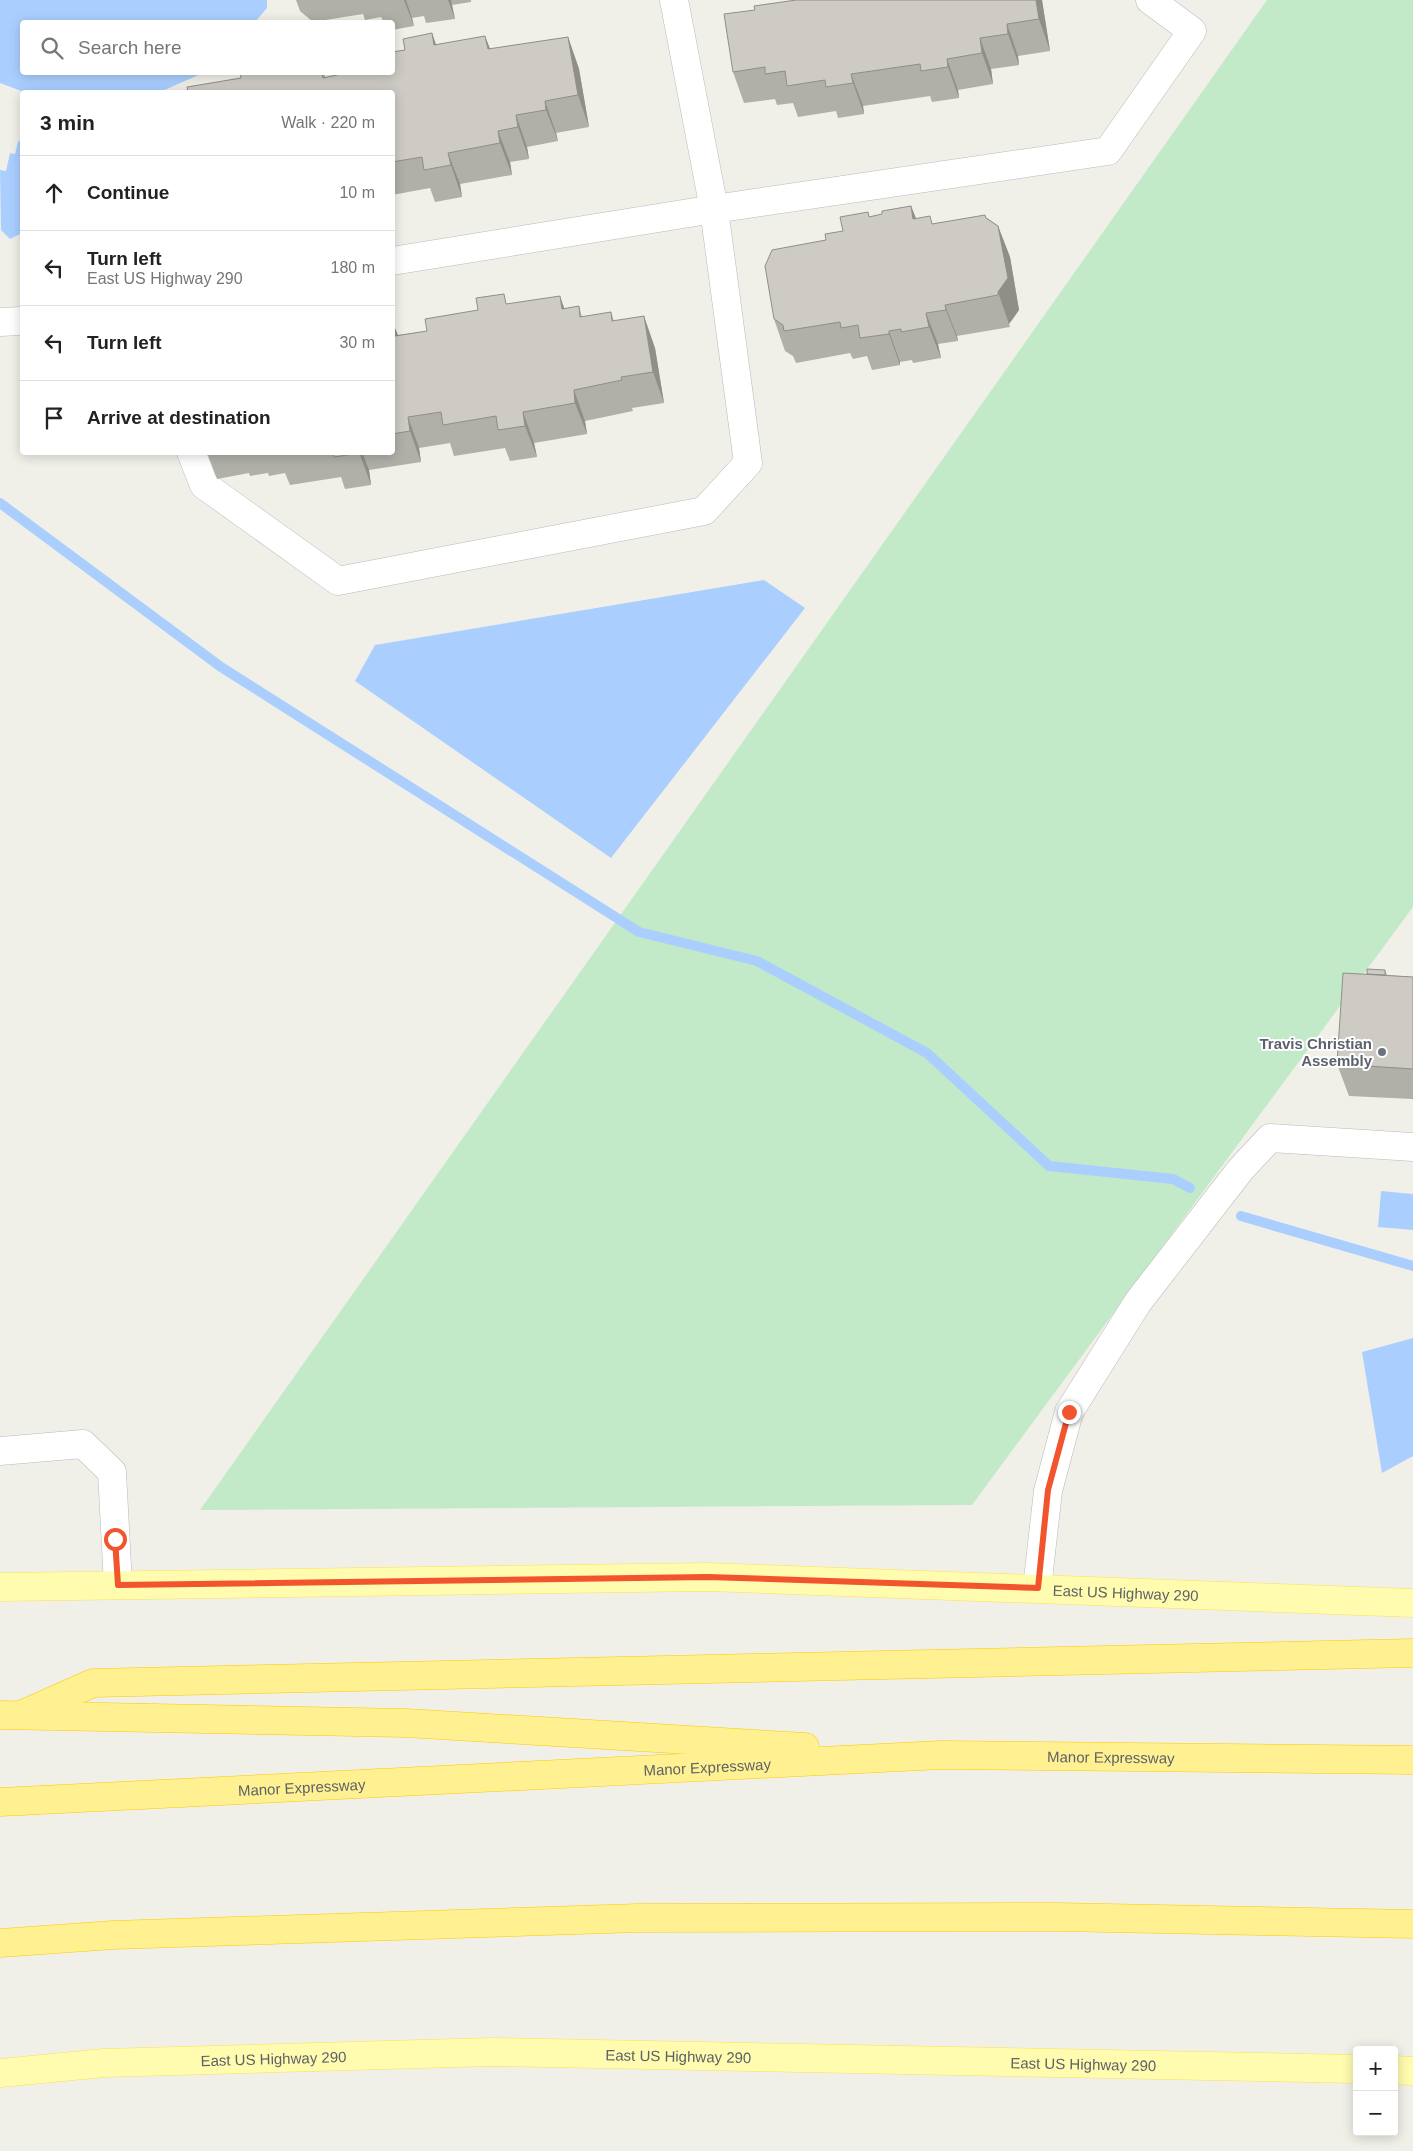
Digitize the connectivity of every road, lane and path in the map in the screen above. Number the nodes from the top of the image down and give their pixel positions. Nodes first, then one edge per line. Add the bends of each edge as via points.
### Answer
1 (674, 0) edge
2 (1150, 0) edge
3 (714, 209) junction
4 (395, 261) edge
5 (0, 322) edge
6 (20, 322) edge
7 (192, 455) edge
8 (1413, 1147) edge
9 (0, 1451) edge
10 (118, 1585) junction
11 (0, 1587) edge
12 (1038, 1588) junction
13 (1413, 1603) edge
14 (1413, 1654) edge
15 (11, 1714) edge
16 (941, 1755) junction
17 (1413, 1760) edge
18 (0, 1802) edge
19 (1413, 1924) edge
20 (114, 1936) junction
21 (0, 1943) edge
22 (0, 1952) edge
23 (1353, 2070) edge
24 (1398, 2070) edge
25 (1413, 2071) edge
26 (0, 2073) edge

1 - 3 street
2 - 3 street via 1192,31 1108,151
3 - 4 street
3 - 7 street via 748,463 704,511 338,581 204,485
5 - 6 street
8 - 12 street via 1270,1138 1241,1169 1138,1302 1069,1412 1048,1490
9 - 10 street via 83,1444 112,1472
10 - 11 main road, East US Highway 290
10 - 12 main road, East US Highway 290 via 708,1577
12 - 13 main road, East US Highway 290
14 - 15 highway via 93,1683
15 - 16 highway via 406,1723
16 - 17 highway, Manor Expressway
16 - 18 highway, Manor Expressway
19 - 20 highway via 1057,1917 648,1918
20 - 21 highway
20 - 22 highway
23 - 26 main road, East US Highway 290 via 492,2052 104,2063
24 - 25 main road

